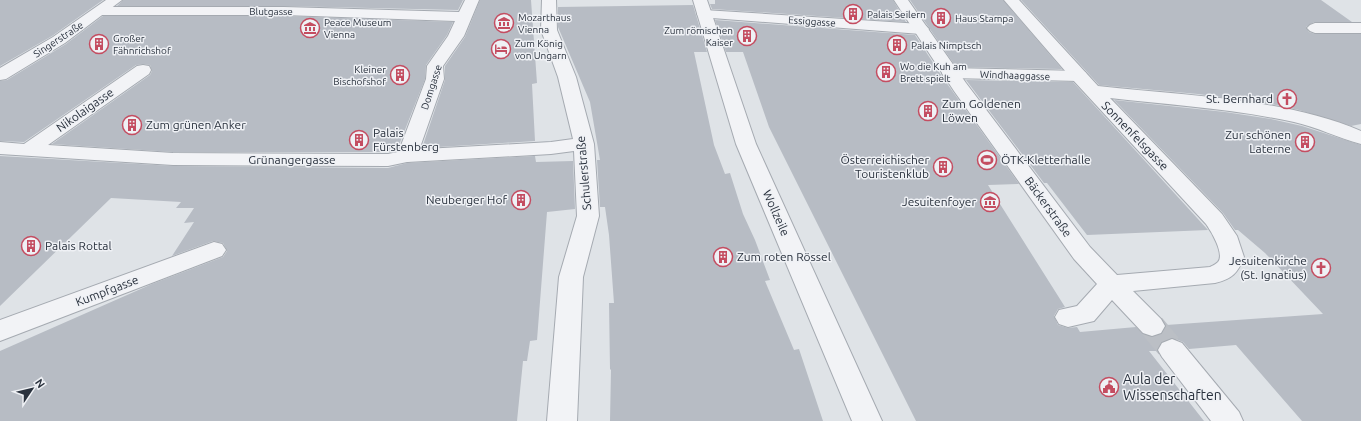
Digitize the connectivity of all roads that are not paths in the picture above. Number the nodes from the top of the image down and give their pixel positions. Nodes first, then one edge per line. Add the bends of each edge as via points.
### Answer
1 (115, 0) edge
2 (472, 0) edge
3 (549, 0) edge
4 (901, 0) edge
5 (1011, 0) edge
6 (702, 7) edge
7 (101, 11) junction
8 (464, 17) junction
9 (1315, 28) dead end
10 (1361, 28) edge
11 (921, 29) junction
12 (143, 70) dead end
13 (950, 73) junction
14 (0, 75) edge
15 (1079, 76) junction
16 (1093, 92) junction
17 (1361, 138) edge
18 (584, 144) junction
19 (0, 148) edge
20 (28, 150) junction
21 (407, 156) junction
22 (214, 250) dead end
23 (1110, 284) junction
24 (1068, 317) dead end
25 (1152, 326) tunnel mouth
26 (0, 331) edge
27 (1172, 350) tunnel mouth
28 (562, 421) edge
29 (867, 421) edge
30 (1228, 421) edge

1 - 7 street, Singerstraße
2 - 8 street, Domgasse
3 - 18 street, Schulerstraße via 549,30 567,77
4 - 11 street, Bäckerstraße
5 - 15 street, Sonnenfelsgasse
6 - 11 street, Essiggasse
6 - 29 street, Wollzeile via 746,144
7 - 8 street, Blutgasse via 284,11
7 - 14 street, Singerstraße via 59,40
8 - 21 street, Domgasse via 456,36 435,66 435,79
9 - 10 street
11 - 13 street, Bäckerstraße
12 - 20 street, Nikolaigasse
13 - 15 street, Windhaaggasse
13 - 23 street, Bäckerstraße via 1082,253
15 - 16 street, Sonnenfelsgasse
16 - 17 street via 1216,103 1292,115 1324,123
16 - 23 street, Sonnenfelsgasse via 1214,219 1226,236 1232,257 1228,267 1215,275
18 - 21 street, Grünangergasse
18 - 28 street, Schulerstraße via 588,216 571,277
19 - 20 street, Grünangergasse
20 - 21 street, Grünangergasse via 174,159 388,160
22 - 26 street, Kumpfgasse
23 - 24 street via 1085,314
23 - 25 street, Bäckerstraße
27 - 30 street

